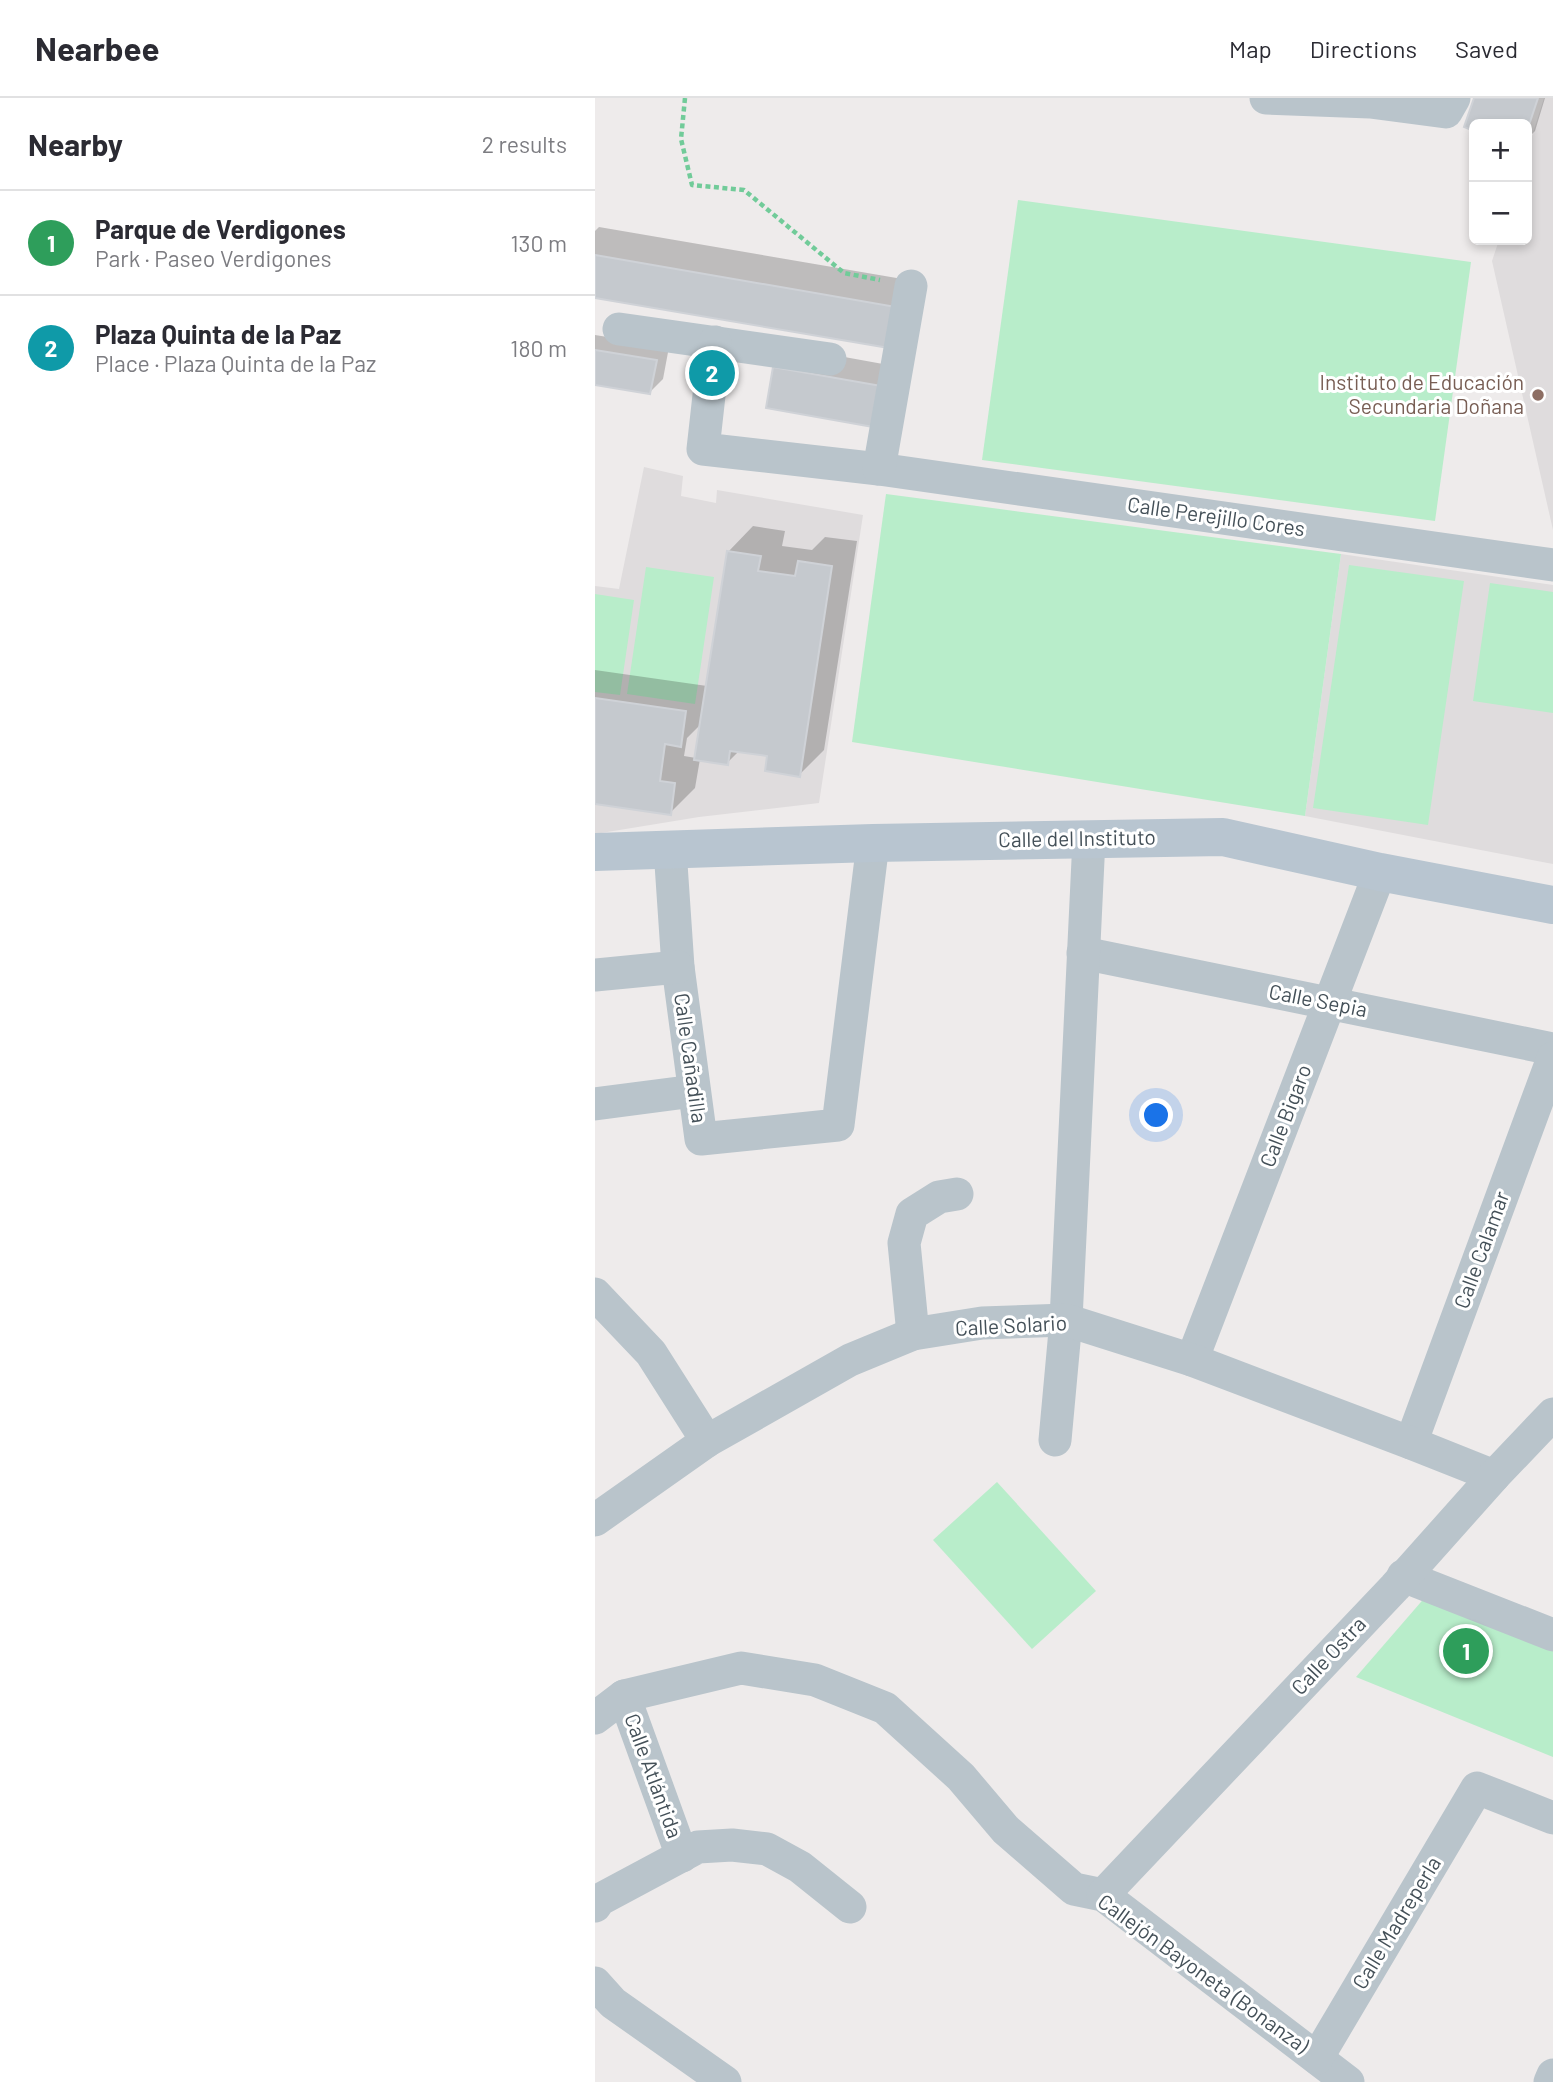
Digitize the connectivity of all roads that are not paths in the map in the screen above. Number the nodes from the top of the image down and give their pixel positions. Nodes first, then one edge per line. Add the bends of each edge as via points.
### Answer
1 (1266, 98) edge
2 (1454, 98) edge
3 (911, 286) road end
4 (619, 329) dead end
5 (715, 342) junction
6 (830, 359) dead end
7 (879, 469) junction
8 (1553, 565) edge
9 (1089, 839) junction
10 (873, 843) junction
11 (670, 849) junction
12 (595, 852) edge
13 (1380, 872) junction
14 (1553, 905) edge
15 (1083, 953) junction
16 (678, 967) junction
17 (595, 975) edge
18 (1330, 1003) junction
19 (1553, 1049) edge
20 (1553, 1058) edge
21 (694, 1091) junction
22 (595, 1104) edge
23 (957, 1194) dead end
24 (595, 1294) edge
25 (1066, 1320) junction
26 (913, 1334) junction
27 (1192, 1360) junction
28 (1553, 1414) edge
29 (1055, 1440) dead end
30 (707, 1441) junction
31 (1411, 1443) junction
32 (1494, 1476) junction
33 (595, 1520) edge
34 (1403, 1576) junction
35 (1553, 1634) edge
36 (624, 1696) junction
37 (595, 1717) edge
38 (1553, 1818) edge
39 (682, 1856) junction
40 (1103, 1895) junction
41 (595, 1906) edge
42 (850, 1907) dead end
43 (595, 1983) edge
44 (1317, 2057) junction
45 (1553, 2075) edge
46 (725, 2082) edge
47 (1347, 2082) edge
48 (1550, 2082) edge

1 - 2 street via 1370,102 1446,112
3 - 7 street
4 - 5 street
5 - 6 street
5 - 7 street, Calle Perejillo Cores via 703,449
7 - 8 street, Calle Perejillo Cores
9 - 10 street, Calle del Instituto
9 - 13 street, Calle del Instituto via 1223,837
9 - 15 street
10 - 11 street, Calle del Instituto
10 - 21 street, Calle Cañadilla via 838,1125 701,1139
11 - 12 street, Calle del Instituto
11 - 16 street, Calle Cañadilla
13 - 14 street, Calle del Instituto
13 - 18 street, Calle Bigaro
15 - 18 street, Calle Sepia
15 - 25 street
16 - 17 street
16 - 21 street, Calle Cañadilla
18 - 19 street, Calle Sepia
18 - 27 street, Calle Bigaro
20 - 31 street, Calle Calamar
21 - 22 street
23 - 26 street via 939,1197 912,1213 904,1243
24 - 30 street via 651,1353
25 - 26 street, Calle Solario via 982,1323
25 - 27 street, Calle Solario
25 - 29 street
26 - 30 street, Calle Solario via 850,1360
27 - 31 street, Calle Solario
28 - 32 street, Calle Ostra
30 - 33 street, Calle Solario
31 - 32 street, Calle Solario
32 - 34 street, Calle Ostra
34 - 35 street
34 - 40 street, Calle Ostra
36 - 37 street, Callejón Bayoneta (Bonanza)
36 - 39 street, Calle Atlántida
36 - 40 street, Callejón Bayoneta (Bonanza) via 741,1668 815,1680 885,1707 961,1777 1006,1830 1074,1889
38 - 44 street, Calle Madreperla via 1477,1788
39 - 41 street, Calle Atlántida
39 - 42 street, Calle Atlántida via 698,1847 767,1849 800,1867
40 - 44 street, Callejón Bayoneta (Bonanza)
43 - 46 street via 613,2003
44 - 47 street, Callejón Bayoneta (Bonanza)
45 - 48 street

